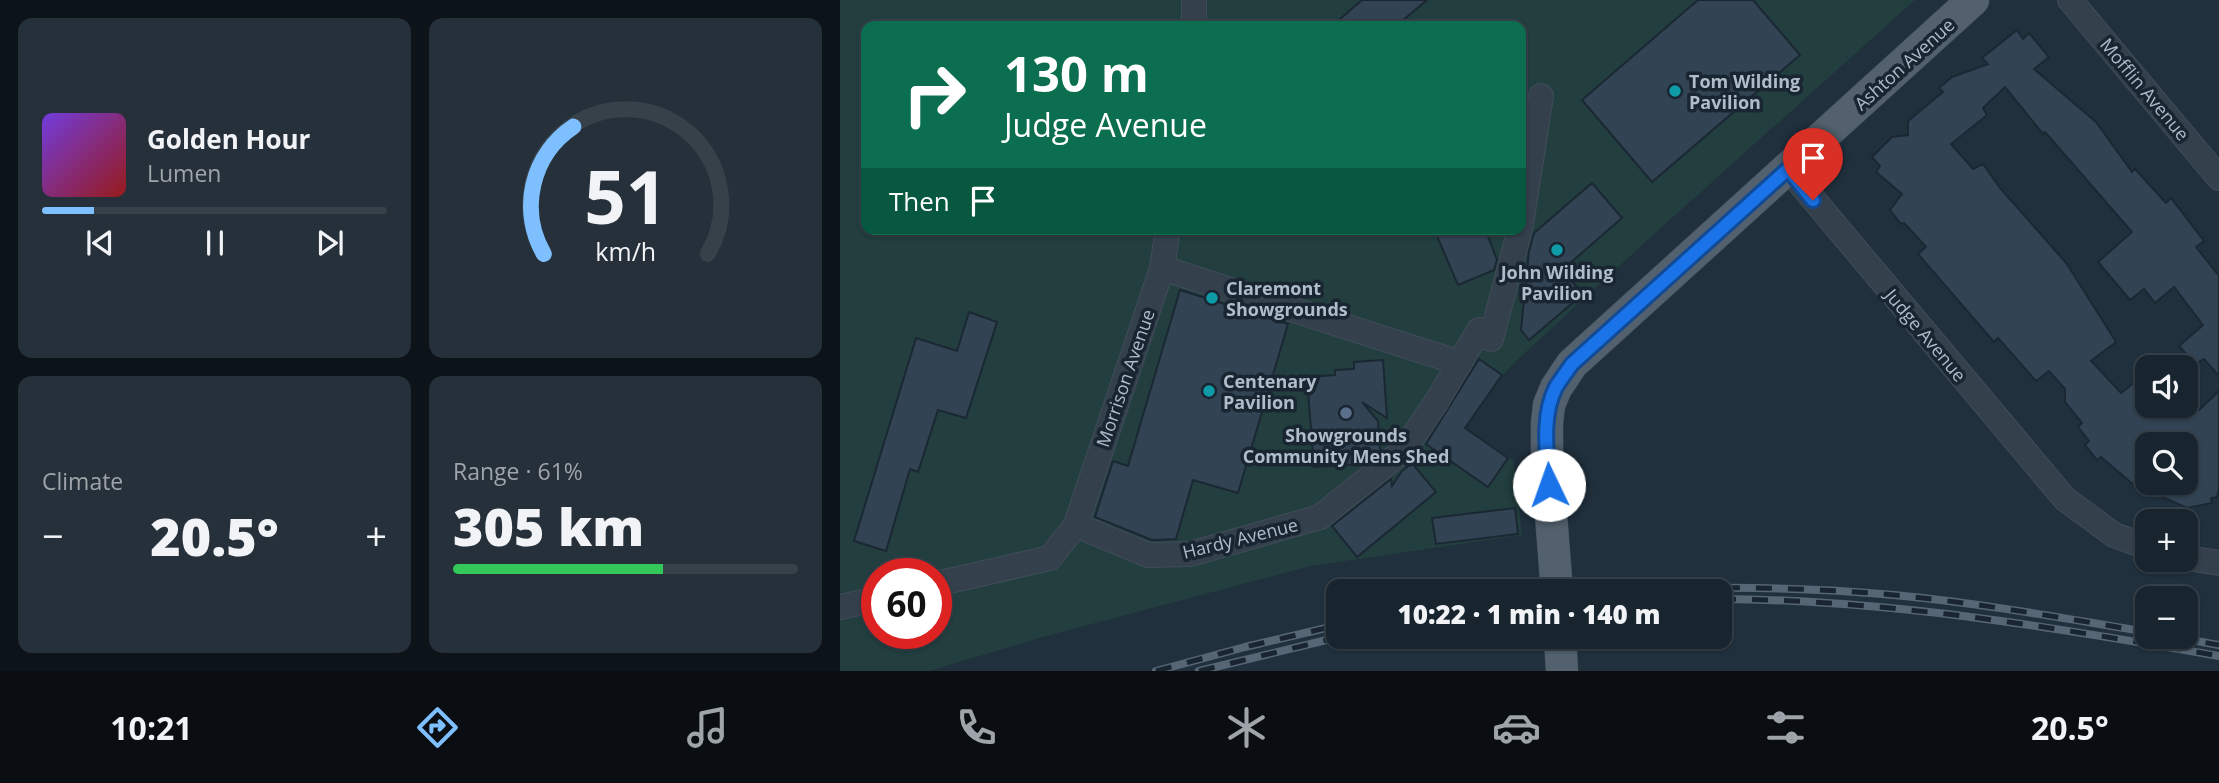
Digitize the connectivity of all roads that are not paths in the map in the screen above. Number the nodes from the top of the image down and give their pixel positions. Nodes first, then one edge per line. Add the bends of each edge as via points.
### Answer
1 (1194, 0) edge
2 (1973, 0) edge
3 (2070, 0) edge
4 (1194, 21) edge
5 (1541, 96) dead end
6 (1788, 169) junction
7 (2219, 178) edge
8 (1526, 192) edge
9 (1167, 235) edge
10 (1518, 235) edge
11 (1162, 268) junction
12 (1460, 363) junction
13 (1076, 525) junction
14 (2135, 543) edge
15 (2198, 560) edge
16 (2219, 564) edge
17 (1556, 579) edge
18 (952, 580) edge
19 (861, 602) edge
20 (840, 607) edge

1 - 4 street
2 - 6 main road, Ashton Avenue
3 - 7 street, Mofflin Avenue
5 - 8 street
6 - 14 street, Judge Avenue via 2065,499 2114,535
6 - 17 main road, Ashton Avenue via 1572,364 1556,388 1547,423
9 - 11 street, Morrison Avenue
10 - 12 street, Hardy Avenue via 1485,335
11 - 12 street
11 - 13 street, Morrison Avenue
12 - 13 street, Hardy Avenue via 1404,450 1320,517 1189,554 1148,555
13 - 18 street via 1050,558
15 - 16 street
19 - 20 street

